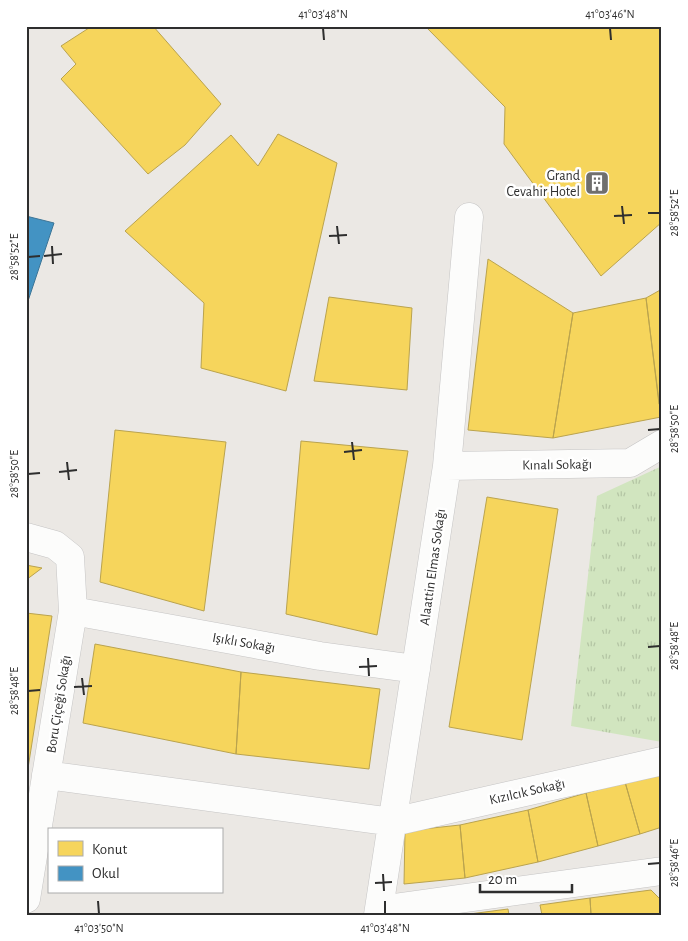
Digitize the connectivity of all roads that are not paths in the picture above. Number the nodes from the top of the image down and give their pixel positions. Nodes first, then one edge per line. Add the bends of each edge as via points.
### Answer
1 (469, 217) dead end
2 (662, 444) edge
3 (447, 466) junction
4 (26, 537) edge
5 (73, 611) junction
6 (416, 669) junction
7 (662, 761) edge
8 (46, 775) junction
9 (392, 822) junction
10 (662, 871) edge
11 (26, 899) edge
12 (379, 913) edge

1 - 3 street, Alaattin Elmas Sokağı
2 - 3 street, Kınalı Sokağı via 630,463
3 - 6 street, Alaattin Elmas Sokağı
4 - 5 street, Boru Çiçeği Sokağı via 55,545 70,557
5 - 6 street, Işıklı Sokağı via 320,656
5 - 8 street, Boru Çiçeği Sokağı
6 - 9 street, Alaattin Elmas Sokağı
7 - 9 street, Kızılcık Sokağı
8 - 9 street
8 - 11 street, Boru Çiçeği Sokağı
9 - 12 street, Alaattin Elmas Sokağı
10 - 12 street

